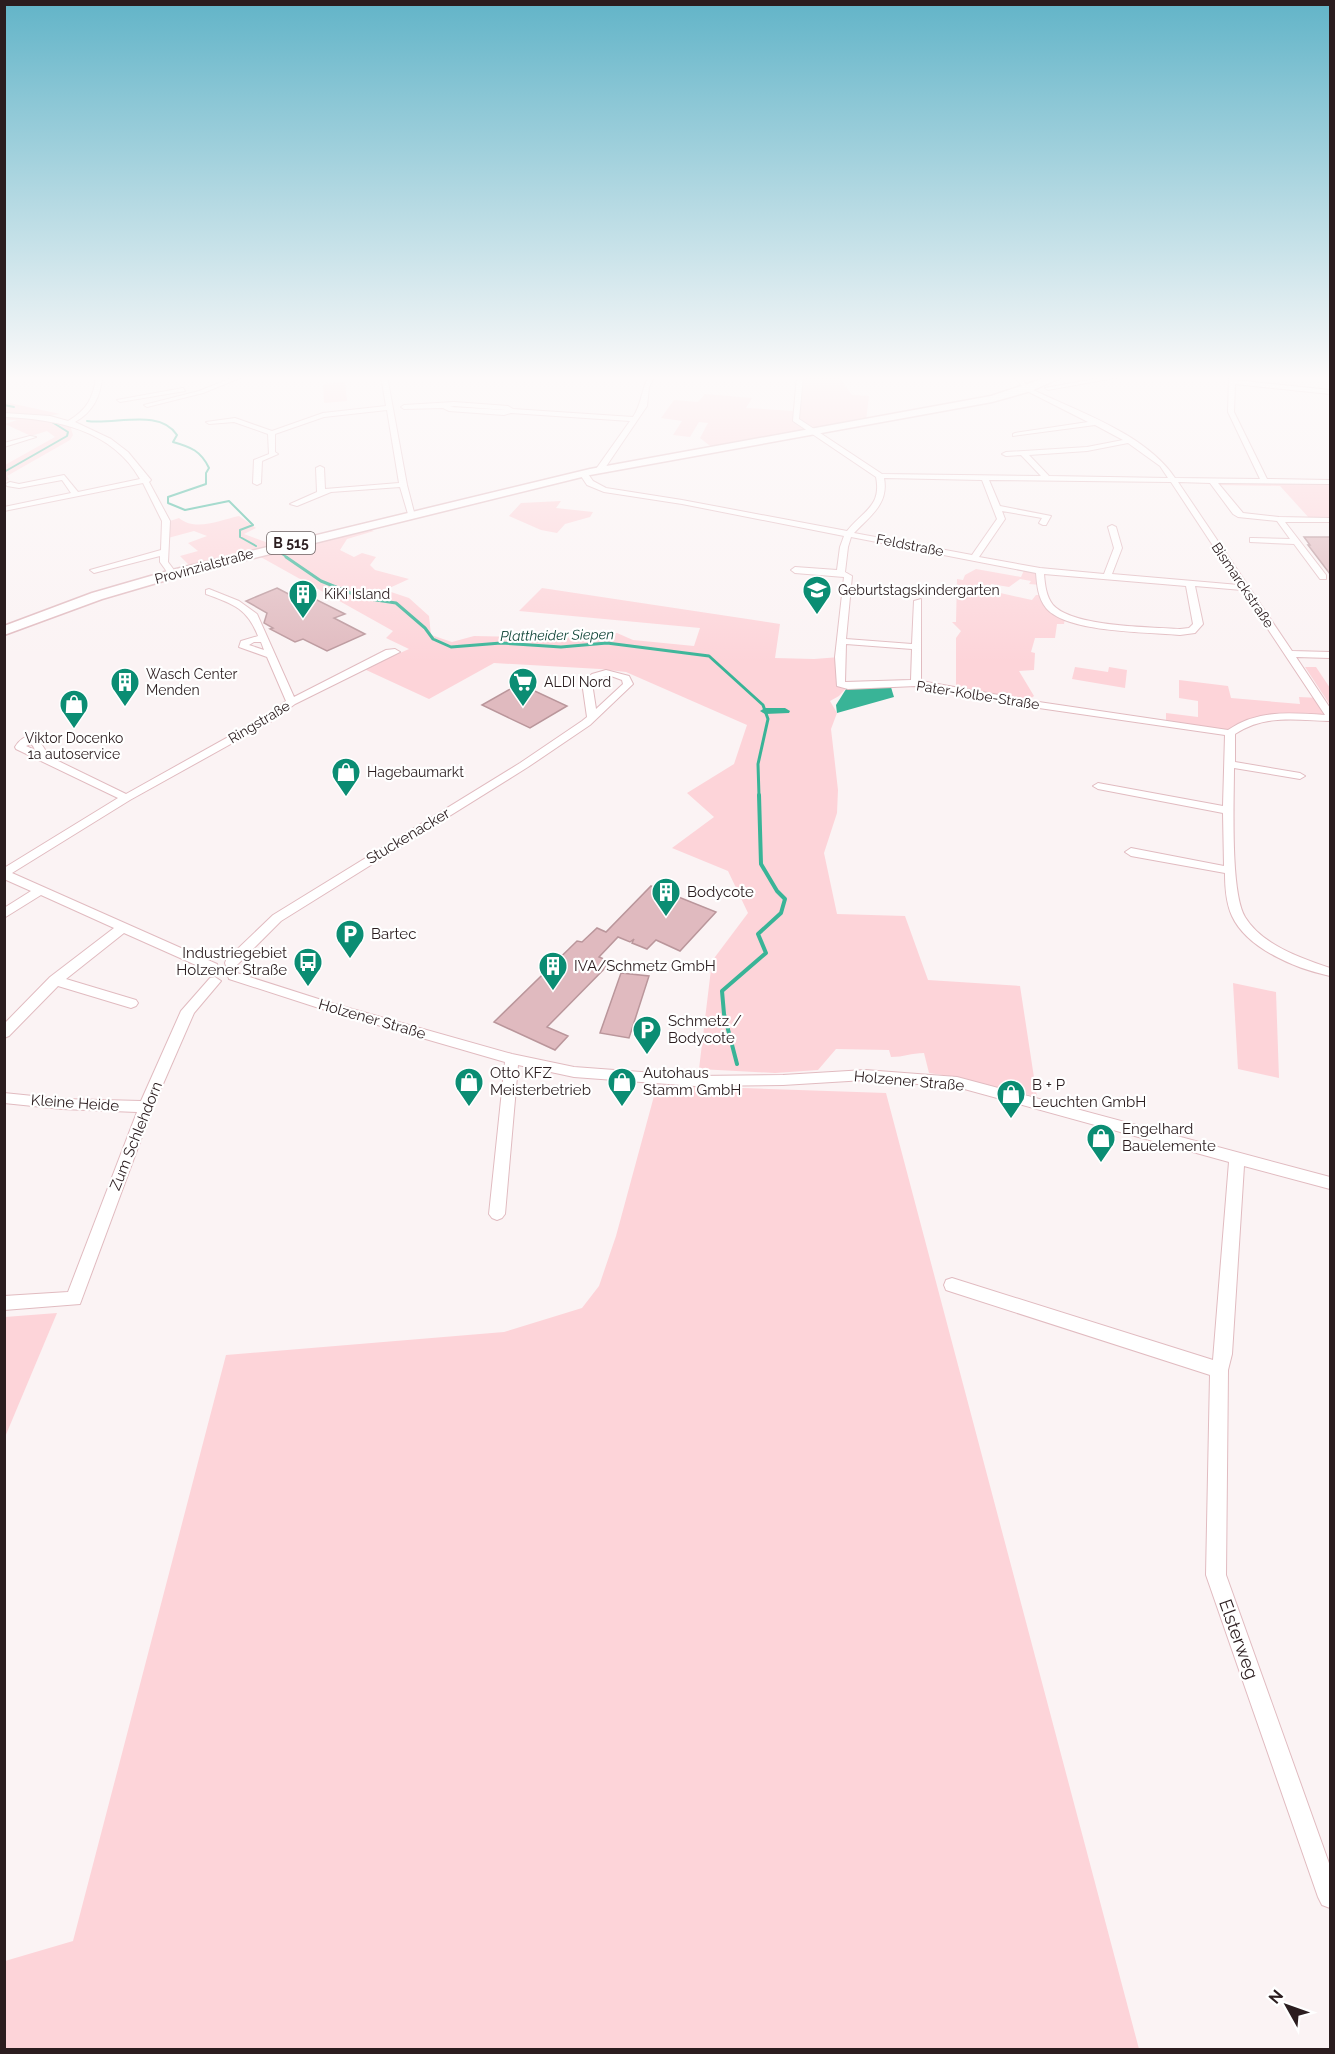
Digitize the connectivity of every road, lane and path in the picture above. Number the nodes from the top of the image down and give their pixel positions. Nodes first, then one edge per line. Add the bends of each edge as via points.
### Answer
1 (141, 472) edge
2 (257, 472) edge
3 (320, 472) edge
4 (401, 472) edge
5 (588, 472) edge
6 (874, 472) edge
7 (1042, 472) edge
8 (1166, 472) edge
9 (1260, 472) edge
10 (583, 473) junction
11 (880, 476) junction
12 (985, 478) junction
13 (1048, 478) junction
14 (147, 480) junction
15 (1173, 480) junction
16 (1213, 481) junction
17 (1265, 482) junction
18 (1330, 482) edge
19 (257, 483) dead end
20 (10, 484) dead end
21 (403, 484) junction
22 (321, 493) junction
23 (76, 495) junction
24 (294, 504) dead end
25 (996, 508) junction
26 (8, 509) edge
27 (412, 514) junction
28 (16, 516) dead end
29 (1047, 517) dead end
30 (1279, 519) junction
31 (1330, 520) edge
32 (1112, 526) dead end
33 (850, 534) junction
34 (1253, 540) dead end
35 (1296, 542) junction
36 (165, 552) junction
37 (974, 558) junction
38 (94, 570) dead end
39 (795, 570) dead end
40 (1040, 571) junction
41 (841, 573) junction
42 (173, 574) junction
43 (1108, 576) junction
44 (1323, 577) dead end
45 (1190, 584) junction
46 (1246, 588) junction
47 (209, 592) dead end
48 (918, 601) dead end
49 (4, 632) edge
50 (264, 639) junction
51 (842, 640) junction
52 (917, 647) junction
53 (395, 652) dead end
54 (1289, 654) junction
55 (271, 655) junction
56 (1330, 655) edge
57 (916, 683) junction
58 (291, 702) junction
59 (592, 716) dead end
60 (1330, 717) edge
61 (1230, 733) junction
62 (43, 758) dead end
63 (1229, 764) junction
64 (1300, 776) dead end
65 (1098, 786) dead end
66 (126, 798) junction
67 (1230, 811) junction
68 (1131, 852) dead end
69 (1231, 871) junction
70 (4, 873) edge
71 (39, 891) junction
72 (4, 914) edge
73 (122, 928) junction
74 (232, 970) junction
75 (1330, 972) edge
76 (213, 974) junction
77 (55, 980) junction
78 (130, 1003) dead end
79 (4, 1033) edge
80 (512, 1059) junction
81 (4, 1098) edge
82 (146, 1107) junction
83 (1237, 1159) junction
84 (1330, 1183) edge
85 (497, 1214) dead end
86 (952, 1285) dead end
87 (4, 1303) edge
88 (1219, 1370) junction
89 (1330, 1897) edge

1 - 14 street
2 - 19 street
3 - 22 street
4 - 21 street
5 - 10 main road, B 515
6 - 11 street
7 - 13 street
8 - 15 street, Bismarckstraße
9 - 17 street
10 - 27 main road, Provinzialstraße / B 515
10 - 33 street, Feldstraße via 594,486 604,490
11 - 12 street
11 - 33 street, Pater-Kolbe-Straße via 882,499
12 - 13 street
12 - 25 street
13 - 15 street
14 - 23 street
14 - 36 street via 167,522
15 - 16 street
15 - 46 street, Bismarckstraße
16 - 17 street
16 - 30 street via 1236,512
17 - 18 street
20 - 23 street via 20,488 64,477
21 - 22 street
21 - 27 street
22 - 24 street
23 - 26 street
25 - 29 street
25 - 37 street via 1001,519
26 - 28 street
27 - 42 main road, Provinzialstraße / B 515
30 - 31 street
30 - 35 street
32 - 43 street via 1118,548
33 - 37 street, Feldstraße
33 - 41 street, Pater-Kolbe-Straße
34 - 35 street
35 - 44 street
36 - 38 street
36 - 42 street via 164,562
37 - 40 street, Feldstraße
39 - 41 street
40 - 43 street, Feldstraße
40 - 45 street via 1045,601 1065,618 1080,623 1180,632 1192,631 1198,624
41 - 51 street, Pater-Kolbe-Straße via 848,576
42 - 49 main road, Provinzialstraße / B 515 via 97,596
43 - 45 street, Feldstraße
45 - 46 street, Feldstraße
46 - 54 street, Bismarckstraße
47 - 50 street via 251,614
48 - 52 street
50 - 55 street
50 - 55 street via 253,639 244,647
51 - 52 street
51 - 57 street, Pater-Kolbe-Straße via 840,684
52 - 57 street
53 - 58 street, Ringstraße
54 - 56 street
54 - 60 street, Bismarckstraße
55 - 58 street
57 - 61 street, Pater-Kolbe-Straße
58 - 66 street, Ringstraße via 268,719
59 - 74 street, Stuckenacker via 524,765 277,918
60 - 61 street via 1261,717 1242,723
61 - 63 street
62 - 66 street
63 - 64 street
63 - 67 street
65 - 67 street
66 - 70 street, Ringstraße
67 - 69 street
68 - 69 street
69 - 75 street via 1233,899 1247,927 1296,960
70 - 71 street
71 - 72 street
71 - 73 street
73 - 76 street
73 - 77 street
74 - 76 street via 222,963
74 - 80 street, Holzener Straße via 327,1006
76 - 82 street, Zum Schlehdorn via 188,1011
77 - 78 street
77 - 79 street
80 - 83 street, Holzener Straße via 574,1072 695,1080 865,1075 957,1083
80 - 85 street
81 - 82 street, Kleine Heide
82 - 87 street, Zum Schlehdorn via 74,1299
83 - 84 street, Holzener Straße
83 - 88 street, Elsterweg
86 - 88 street
88 - 89 street, Elsterweg via 1216,1575

